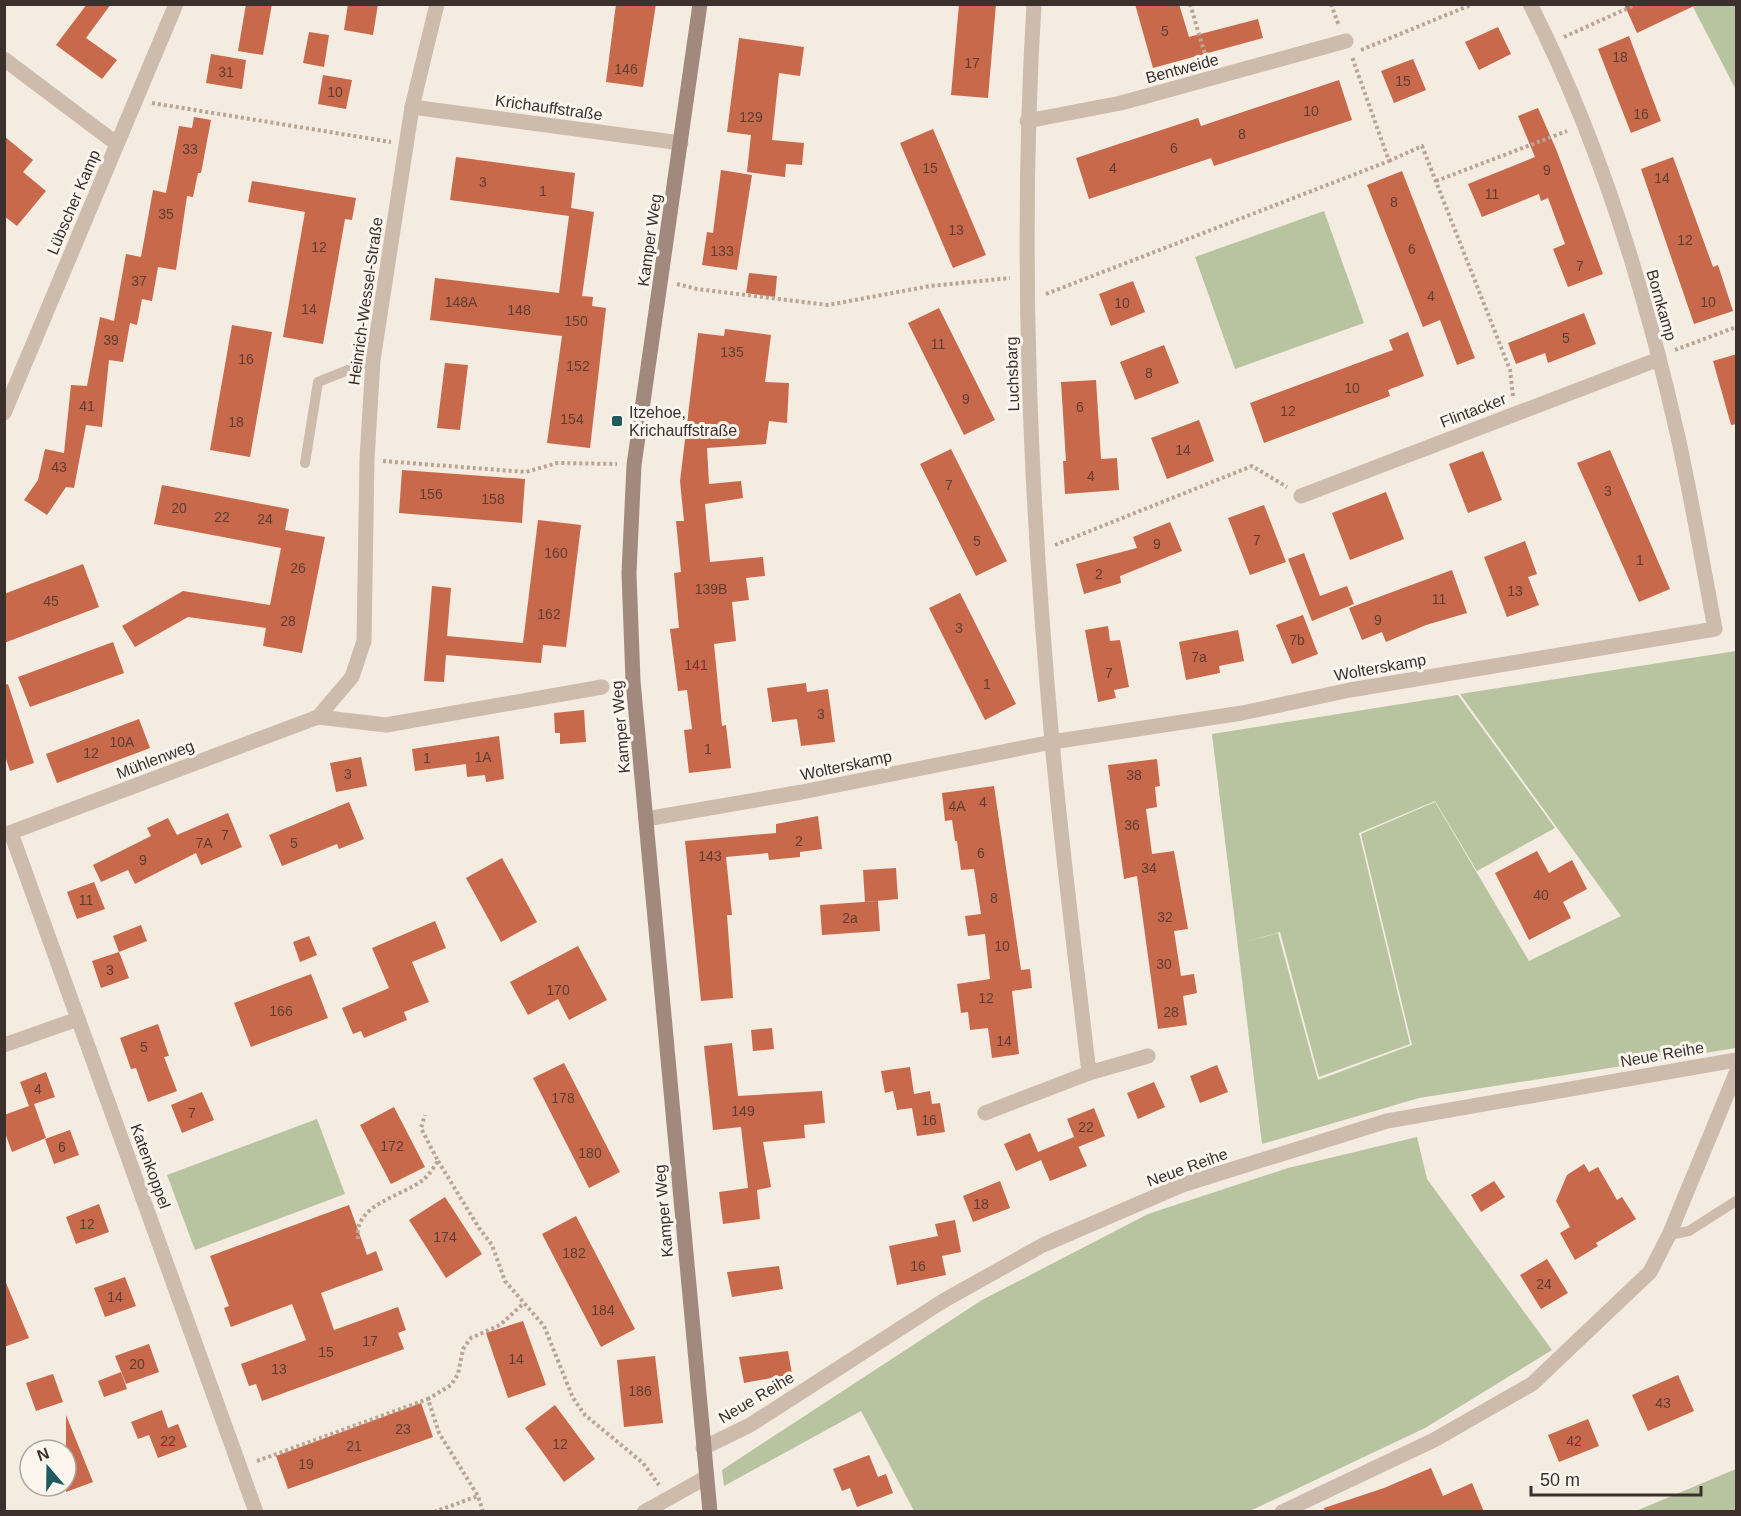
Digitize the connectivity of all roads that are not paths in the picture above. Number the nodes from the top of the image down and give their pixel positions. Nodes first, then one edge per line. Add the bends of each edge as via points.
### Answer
1 (176, 4) edge
2 (437, 4) edge
3 (700, 4) edge
4 (1034, 4) edge
5 (1530, 4) edge
6 (1346, 41) road end
7 (4, 59) edge
8 (412, 107) junction
9 (1027, 122) junction
10 (681, 143) junction
11 (117, 144) junction
12 (1659, 359) junction
13 (373, 360) junction
14 (4, 413) edge
15 (305, 463) dead end
16 (1301, 495) road end
17 (1715, 629) joint
18 (352, 677) joint
19 (603, 687) dead end
20 (318, 717) junction
21 (1052, 742) junction
22 (646, 819) junction
23 (8, 834) edge
24 (78, 1019) junction
25 (4, 1044) edge
26 (1148, 1056) dead end
27 (1737, 1059) edge
28 (1089, 1073) junction
29 (1737, 1073) edge
30 (986, 1113) dead end
31 (1737, 1201) edge
32 (1670, 1236) junction
33 (703, 1449) junction
34 (705, 1478) junction
35 (256, 1512) edge
36 (645, 1512) edge
37 (710, 1512) edge
38 (1282, 1512) edge

1 - 11 street, Lübscher Kamp
2 - 8 street, Heinrich-Wessel-Straße
3 - 10 main road, Kamper Weg
4 - 9 street, Luchsbarg
5 - 12 street, Bornkamp via 1584,125 1622,229
6 - 9 street, Bentweide via 1121,103
7 - 11 street
8 - 10 street, Krichauffstraße
8 - 13 street, Heinrich-Wessel-Straße
9 - 21 street, Luchsbarg via 1027,302 1038,552
10 - 22 main road, Kamper Weg via 634,465 630,595 633,681
11 - 14 street, Lübscher Kamp
12 - 16 street, Flintacker
12 - 17 street, Bornkamp
13 - 15 lane via 318,382
13 - 18 street, Heinrich-Wessel-Straße via 364,641
17 - 21 street, Wolterskamp via 1350,690 1242,713
18 - 20 street, Mühlenweg
19 - 20 street, Mühlenweg via 386,725
20 - 23 street, Mühlenweg
21 - 22 street, Wolterskamp
21 - 28 street
22 - 33 main road, Kamper Weg
23 - 24 street, Katenkoppel
24 - 25 street
24 - 35 street, Katenkoppel
26 - 28 street
27 - 33 street, Neue Reihe via 1387,1121 1182,1185 1043,1245 914,1319 750,1425
28 - 30 street
29 - 32 street
31 - 32 lane via 1689,1231
32 - 38 street via 1650,1272 1532,1384 1434,1440
33 - 34 main road, Kamper Weg
34 - 36 street
34 - 37 main road, Kamper Weg

